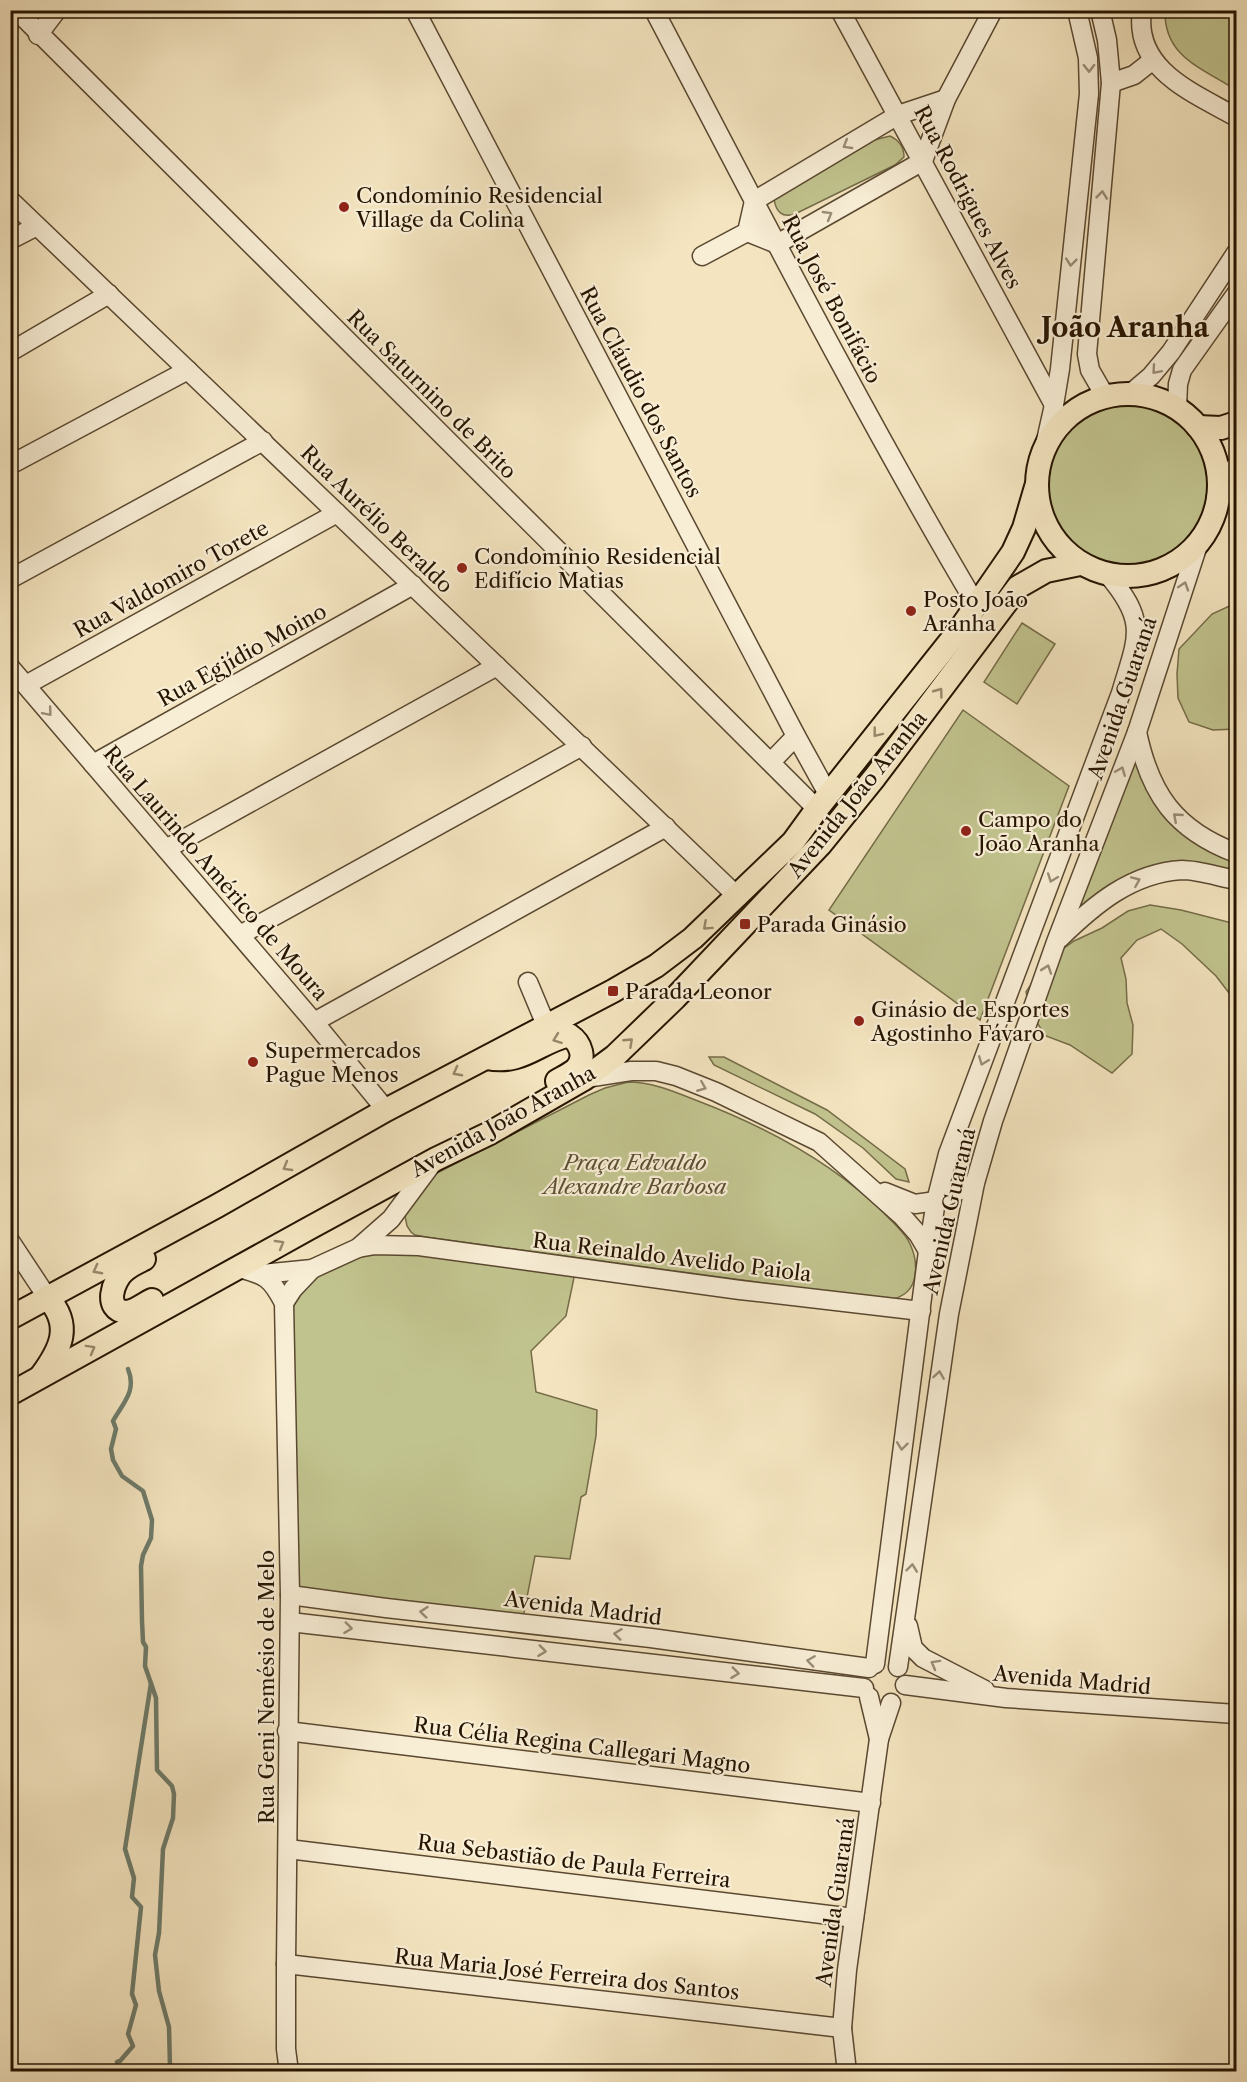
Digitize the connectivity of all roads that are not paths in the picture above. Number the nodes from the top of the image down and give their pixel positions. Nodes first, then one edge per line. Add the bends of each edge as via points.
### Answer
1 (16, 10) edge
2 (57, 10) edge
3 (415, 10) edge
4 (654, 10) edge
5 (840, 10) edge
6 (993, 10) edge
7 (1077, 10) edge
8 (1100, 10) edge
9 (1142, 10) edge
10 (38, 35) junction
11 (1153, 60) junction
12 (1111, 83) junction
13 (946, 99) junction
14 (898, 115) junction
15 (1236, 117) edge
16 (923, 161) junction
17 (10, 200) edge
18 (754, 201) junction
19 (37, 226) junction
20 (747, 232) junction
21 (10, 240) edge
22 (777, 244) junction
23 (1236, 253) edge
24 (702, 256) dead end
25 (109, 294) junction
26 (1236, 294) edge
27 (10, 352) edge
28 (188, 370) junction
29 (1131, 393) junction
30 (1104, 396) junction
31 (1054, 405) junction
32 (1177, 408) junction
33 (1236, 423) edge
34 (1198, 427) junction
35 (263, 441) junction
36 (1045, 445) junction
37 (10, 465) edge
38 (1236, 469) edge
39 (1036, 487) junction
40 (1218, 500) junction
41 (338, 513) junction
42 (1198, 545) junction
43 (1080, 564) junction
44 (1108, 575) junction
45 (10, 579) edge
46 (413, 585) junction
47 (977, 606) junction
48 (497, 666) junction
49 (10, 667) edge
50 (26, 685) junction
51 (1137, 732) junction
52 (796, 736) junction
53 (582, 746) junction
54 (771, 762) junction
55 (93, 764) junction
56 (823, 801) junction
57 (666, 827) junction
58 (166, 849) junction
59 (1236, 853) edge
60 (1236, 880) edge
61 (738, 897) junction
62 (240, 935) junction
63 (1056, 942) junction
64 (528, 982) dead end
65 (314, 1022) junction
66 (546, 1025) junction
67 (484, 1057) junction
68 (584, 1079) junction
69 (386, 1110) junction
70 (490, 1133) junction
71 (436, 1160) junction
72 (975, 1184) junction
73 (869, 1185) junction
74 (936, 1201) junction
75 (217, 1206) junction
76 (391, 1219) junction
77 (10, 1242) edge
78 (419, 1246) junction
79 (358, 1248) junction
80 (928, 1251) junction
81 (239, 1268) junction
82 (312, 1269) junction
83 (262, 1274) junction
84 (197, 1290) junction
85 (47, 1297) junction
86 (284, 1303) junction
87 (921, 1311) junction
88 (10, 1318) edge
89 (40, 1377) junction
90 (10, 1394) edge
91 (290, 1595) junction
92 (908, 1597) junction
93 (290, 1622) junction
94 (872, 1666) junction
95 (898, 1667) junction
96 (905, 1685) junction
97 (866, 1692) junction
98 (1006, 1698) junction
99 (891, 1703) junction
100 (1236, 1714) edge
101 (287, 1731) junction
102 (879, 1739) junction
103 (871, 1803) junction
104 (288, 1849) junction
105 (854, 1918) junction
106 (286, 1964) junction
107 (842, 2028) junction
108 (289, 2072) edge
109 (847, 2072) edge

1 - 10 street, Rua Saturnino de Brito
2 - 10 street
3 - 52 street, Rua Cláudio dos Santos
4 - 18 street, Rua José Bonifácio
5 - 14 street, Rua Rodrigues Alves
6 - 13 street
7 -> 31 street via 1089,58 1089,94
8 - 12 street
9 - 11 street via 1140,30
10 - 54 street, Rua Saturnino de Brito
11 - 12 street via 1134,75
11 - 15 street via 1185,87
30 -> 12 street via 1087,354
13 - 14 street
13 - 16 street
14 - 16 street, Rua Rodrigues Alves
14 -> 18 street
22 -> 16 street
16 - 31 street, Rua Rodrigues Alves
17 - 19 street, Rua Aurélio Beraldo
18 - 20 street
18 - 22 street, Rua José Bonifácio
19 - 21 street
19 - 25 street, Rua Aurélio Beraldo
20 - 22 street
20 - 24 street
22 - 47 street, Rua José Bonifácio
23 -> 29 street via 1171,352
25 - 27 street
25 - 28 street, Rua Aurélio Beraldo
26 - 32 street via 1182,370
28 - 35 street, Rua Aurélio Beraldo
28 - 37 street
29 - 30 main road
29 - 32 main road
30 - 36 main road via 1070,414
31 - 36 street
32 - 34 main road
33 - 34 main road via 1221,428
34 - 40 main road via 1216,466
35 - 41 street, Rua Aurélio Beraldo
35 - 45 street
36 - 39 main road
38 - 40 main road
39 - 43 main road via 1044,525 1059,547
39 - 47 main road, Avenida João Aranha via 1013,552
40 - 42 main road via 1211,524
41 - 46 street, Rua Aurélio Beraldo
41 - 50 street, Rua Valdomiro Torete
42 - 44 main road via 1157,572 1133,577
51 -> 42 street, Avenida Guaraná
43 - 44 main road
68 -> 43 main road, Avenida João Aranha via 655,1019 805,863 1018,587 1046,571
44 -> 74 street, Avenida Guaraná via 1124,593 1136,622 1134,651 953,1138
46 - 48 street, Rua Aurélio Beraldo
46 - 55 street, Rua Egjídio Moino
47 -> 56 main road, Avenida João Aranha
48 - 53 street, Rua Aurélio Beraldo
48 - 58 street
49 - 50 street, Rua Laurindo Américo de Moura
50 -> 55 street, Rua Laurindo Américo de Moura
59 -> 51 street via 1197,834 1170,811 1149,777
63 -> 51 street, Avenida Guaraná
52 - 54 street
52 - 56 street, Rua Cláudio dos Santos
53 - 57 street, Rua Aurélio Beraldo
53 - 62 street
54 - 56 street, Rua Saturnino de Brito
55 - 58 street, Rua Laurindo Américo de Moura
56 - 61 main road, Avenida João Aranha via 793,842
57 - 61 street, Rua Aurélio Beraldo
57 - 65 street
58 - 62 street, Rua Laurindo Américo de Moura
63 -> 60 street via 1106,897 1155,874 1184,870
61 -> 66 main road, Avenida João Aranha via 656,966
62 - 65 street, Rua Laurindo Américo de Moura
72 -> 63 street, Avenida Guaraná
64 - 66 street
65 - 69 street, Rua Laurindo Américo de Moura
66 - 67 main road, Avenida João Aranha
67 -> 69 main road, Avenida João Aranha
70 -> 67 main road via 499,1114 574,1070 581,1058 581,1047 568,1035 517,1058
68 - 70 main road, Avenida João Aranha
68 -> 73 street via 631,1071 676,1076 819,1142
69 -> 75 main road, Avenida João Aranha
70 - 71 main road, Avenida João Aranha
71 - 76 street
81 -> 71 main road, Avenida João Aranha
72 - 74 street
92 -> 72 street, Avenida Guaraná via 949,1314
73 - 74 street via 915,1204
73 - 80 street via 902,1216
74 - 80 street, Avenida Guaraná
75 - 84 main road via 206,1224 124,1270 111,1291 116,1307 129,1312 177,1290
75 -> 85 main road, Avenida João Aranha
76 - 78 street via 404,1236
76 - 79 street
77 - 85 street
78 - 79 street, Rua Reinaldo Avelido Paiola
78 - 87 street, Rua Reinaldo Avelido Paiola
79 - 82 street
80 - 87 street, Avenida Guaraná
81 - 83 street
81 - 84 main road, Avenida João Aranha
82 - 83 street
82 - 86 street
83 - 86 street via 276,1287
89 -> 84 main road, Avenida João Aranha
85 - 88 main road, Avenida João Aranha
85 - 89 main road via 60,1313 62,1334 53,1360
86 - 91 street, Rua Geni Nemésio de Melo
87 -> 94 street, Avenida Guaraná
89 - 90 main road, Avenida João Aranha
91 - 93 street, Rua Geni Nemésio de Melo
94 -> 91 street, Avenida Madrid
92 - 95 street, Avenida Guaraná
98 -> 92 street via 923,1658 913,1648
93 -> 97 street
93 - 101 street, Rua Geni Nemésio de Melo
94 - 95 street via 887,1662
94 - 97 street via 864,1678
95 - 96 street
96 - 98 street, Avenida Madrid
96 - 99 street via 903,1693
97 - 99 street via 875,1702
97 - 102 street, Avenida Guaraná
98 - 100 street, Avenida Madrid
99 - 102 street, Avenida Guaraná
101 - 103 street, Rua Célia Regina Callegari Magno
101 - 104 street, Rua Geni Nemésio de Melo
102 - 103 street, Avenida Guaraná
103 - 105 street, Avenida Guaraná
104 - 105 street, Rua Sebastião de Paula Ferreira
104 - 106 street, Rua Geni Nemésio de Melo
105 - 107 street, Avenida Guaraná
106 - 107 street, Rua Maria José Ferreira dos Santos
106 - 108 street, Rua Geni Nemésio de Melo
107 - 109 street, Avenida Guaraná

